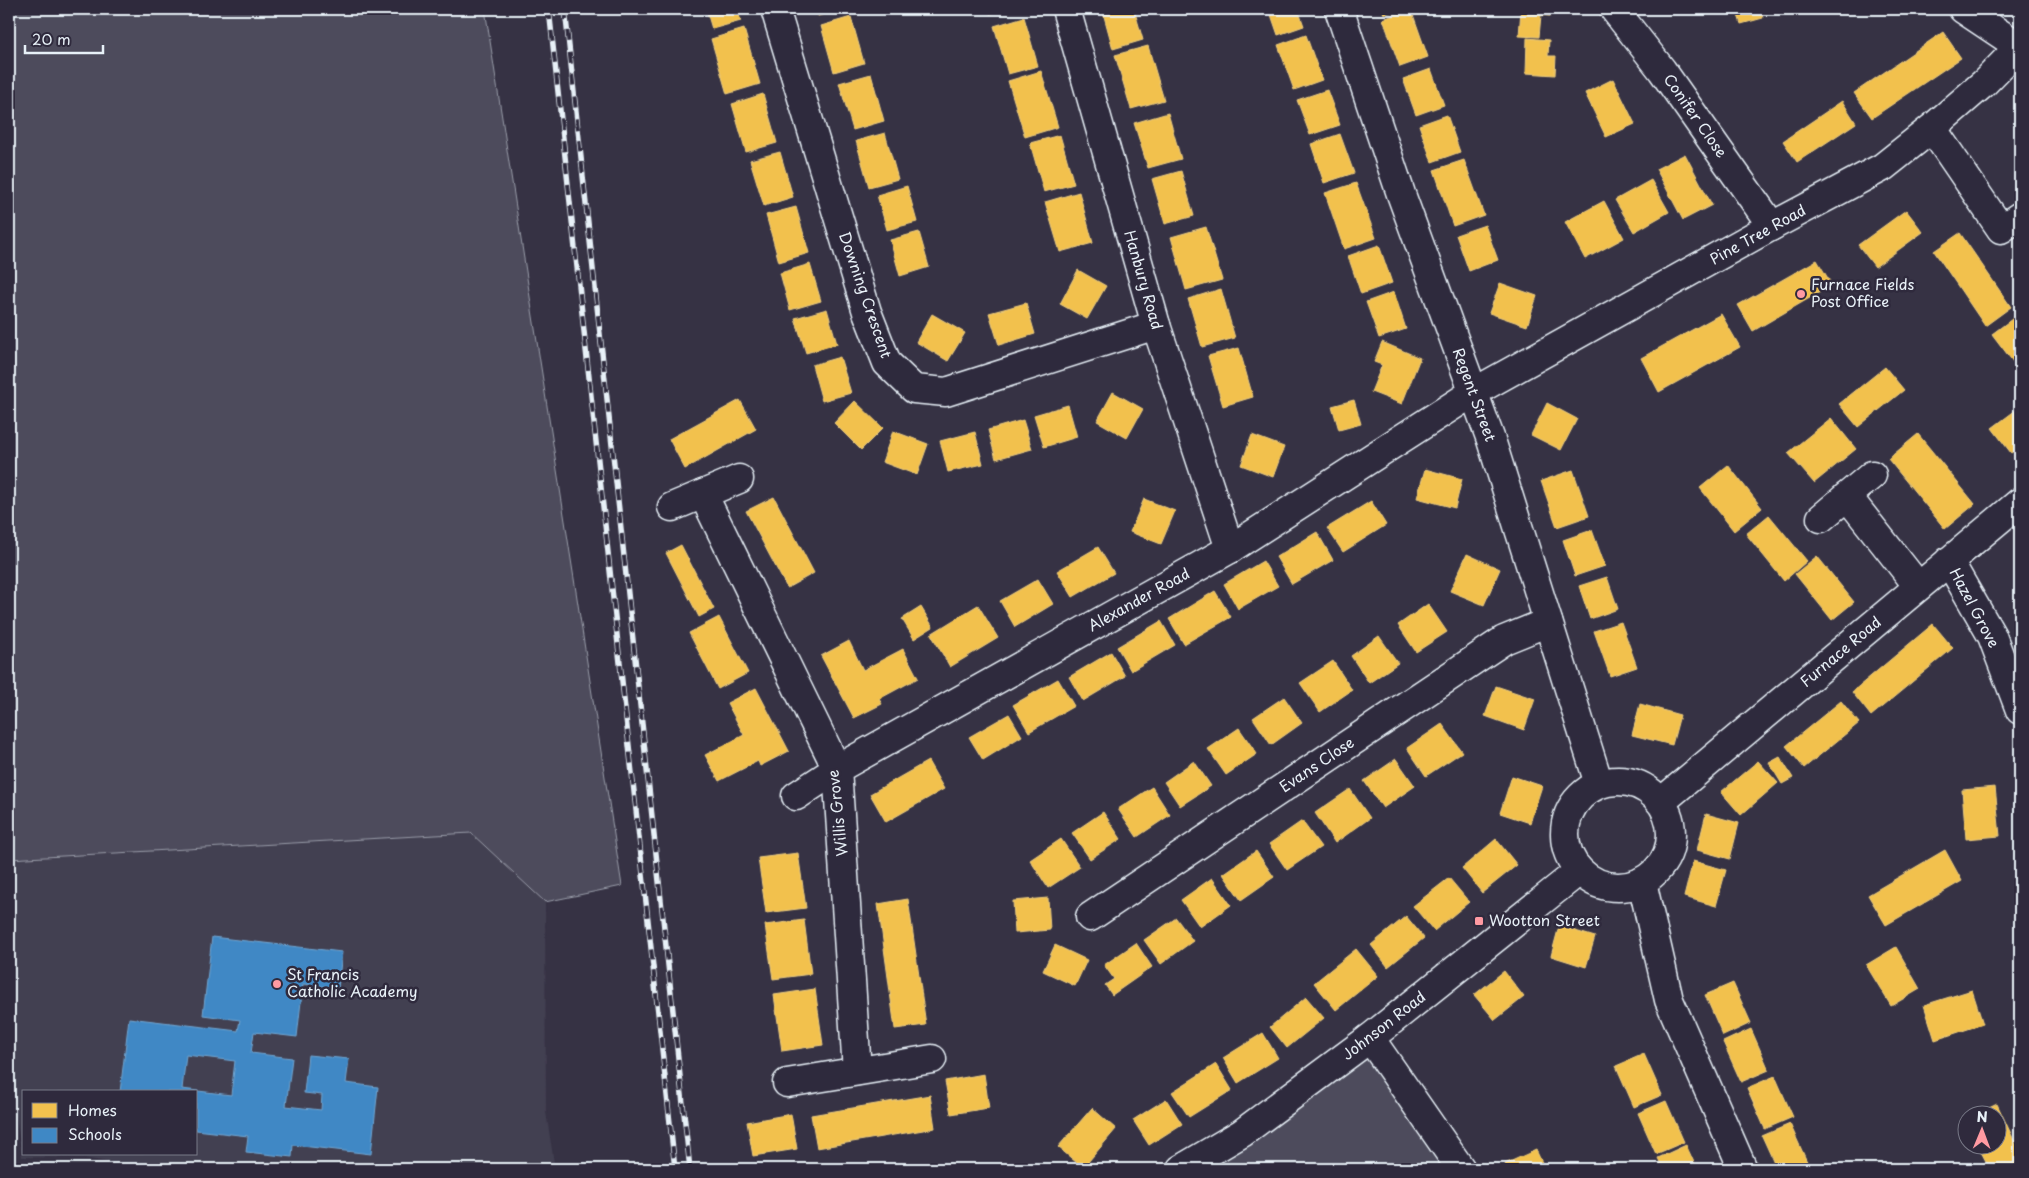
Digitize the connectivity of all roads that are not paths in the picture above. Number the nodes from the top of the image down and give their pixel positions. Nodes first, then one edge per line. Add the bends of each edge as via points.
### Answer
1 (774, 9) edge
2 (1066, 9) edge
3 (1339, 9) edge
4 (1614, 9) edge
5 (1963, 9) edge
6 (2020, 46) edge
7 (1932, 128) junction
8 (2020, 216) edge
9 (1772, 226) junction
10 (1156, 325) junction
11 (1474, 392) junction
12 (1872, 475) dead end
13 (739, 479) dead end
14 (703, 494) junction
15 (1847, 496) junction
16 (2020, 502) edge
17 (672, 506) dead end
18 (1821, 518) dead end
19 (1230, 549) junction
20 (1949, 561) junction
21 (1918, 586) junction
22 (1548, 622) junction
23 (2020, 710) edge
24 (837, 770) junction
25 (1599, 784) junction
26 (796, 796) dead end
27 (1661, 802) junction
28 (1579, 871) junction
29 (1642, 882) junction
30 (1090, 917) dead end
31 (1370, 1038) junction
32 (932, 1059) dead end
33 (857, 1071) junction
34 (787, 1083) dead end
35 (1181, 1169) edge
36 (1461, 1169) edge
37 (1743, 1169) edge

1 - 10 street, Downing Crescent via 867,312 887,363 914,389 946,392
2 - 10 street, Hanbury Road
3 - 11 street, Regent Street via 1400,194
4 - 9 street, Conifer Close via 1662,70
5 - 6 street
6 - 7 street, Pine Tree Road via 1984,83
7 - 8 street via 2001,229
7 - 9 street, Pine Tree Road via 1883,166
9 - 11 street, Pine Tree Road
10 - 19 street, Hanbury Road
11 - 19 street, Alexander Road
11 - 22 street, Regent Street
12 - 15 street
13 - 14 street
14 - 17 street
14 - 24 street, Willis Grove
15 - 18 street
15 - 21 street
16 - 20 street, Furnace Road
19 - 24 street, Alexander Road
20 - 21 street, Furnace Road
20 - 23 street, Hazel Grove via 1992,636
21 - 27 street, Furnace Road
22 - 25 street, Regent Street
22 - 30 street, Evans Close via 1504,640
24 - 26 street, Alexander Road
24 - 33 street, Willis Grove
25 - 27 street via 1612,780 1626,781 1646,788
25 - 28 street via 1575,802 1566,822 1566,844
27 - 29 street via 1669,815 1671,846 1665,861
28 - 29 street via 1609,887 1626,887
28 - 31 street, Johnson Road
29 - 37 street via 1669,1000
31 - 35 street, Johnson Road via 1242,1132
31 - 36 street
32 - 33 street
33 - 34 street

